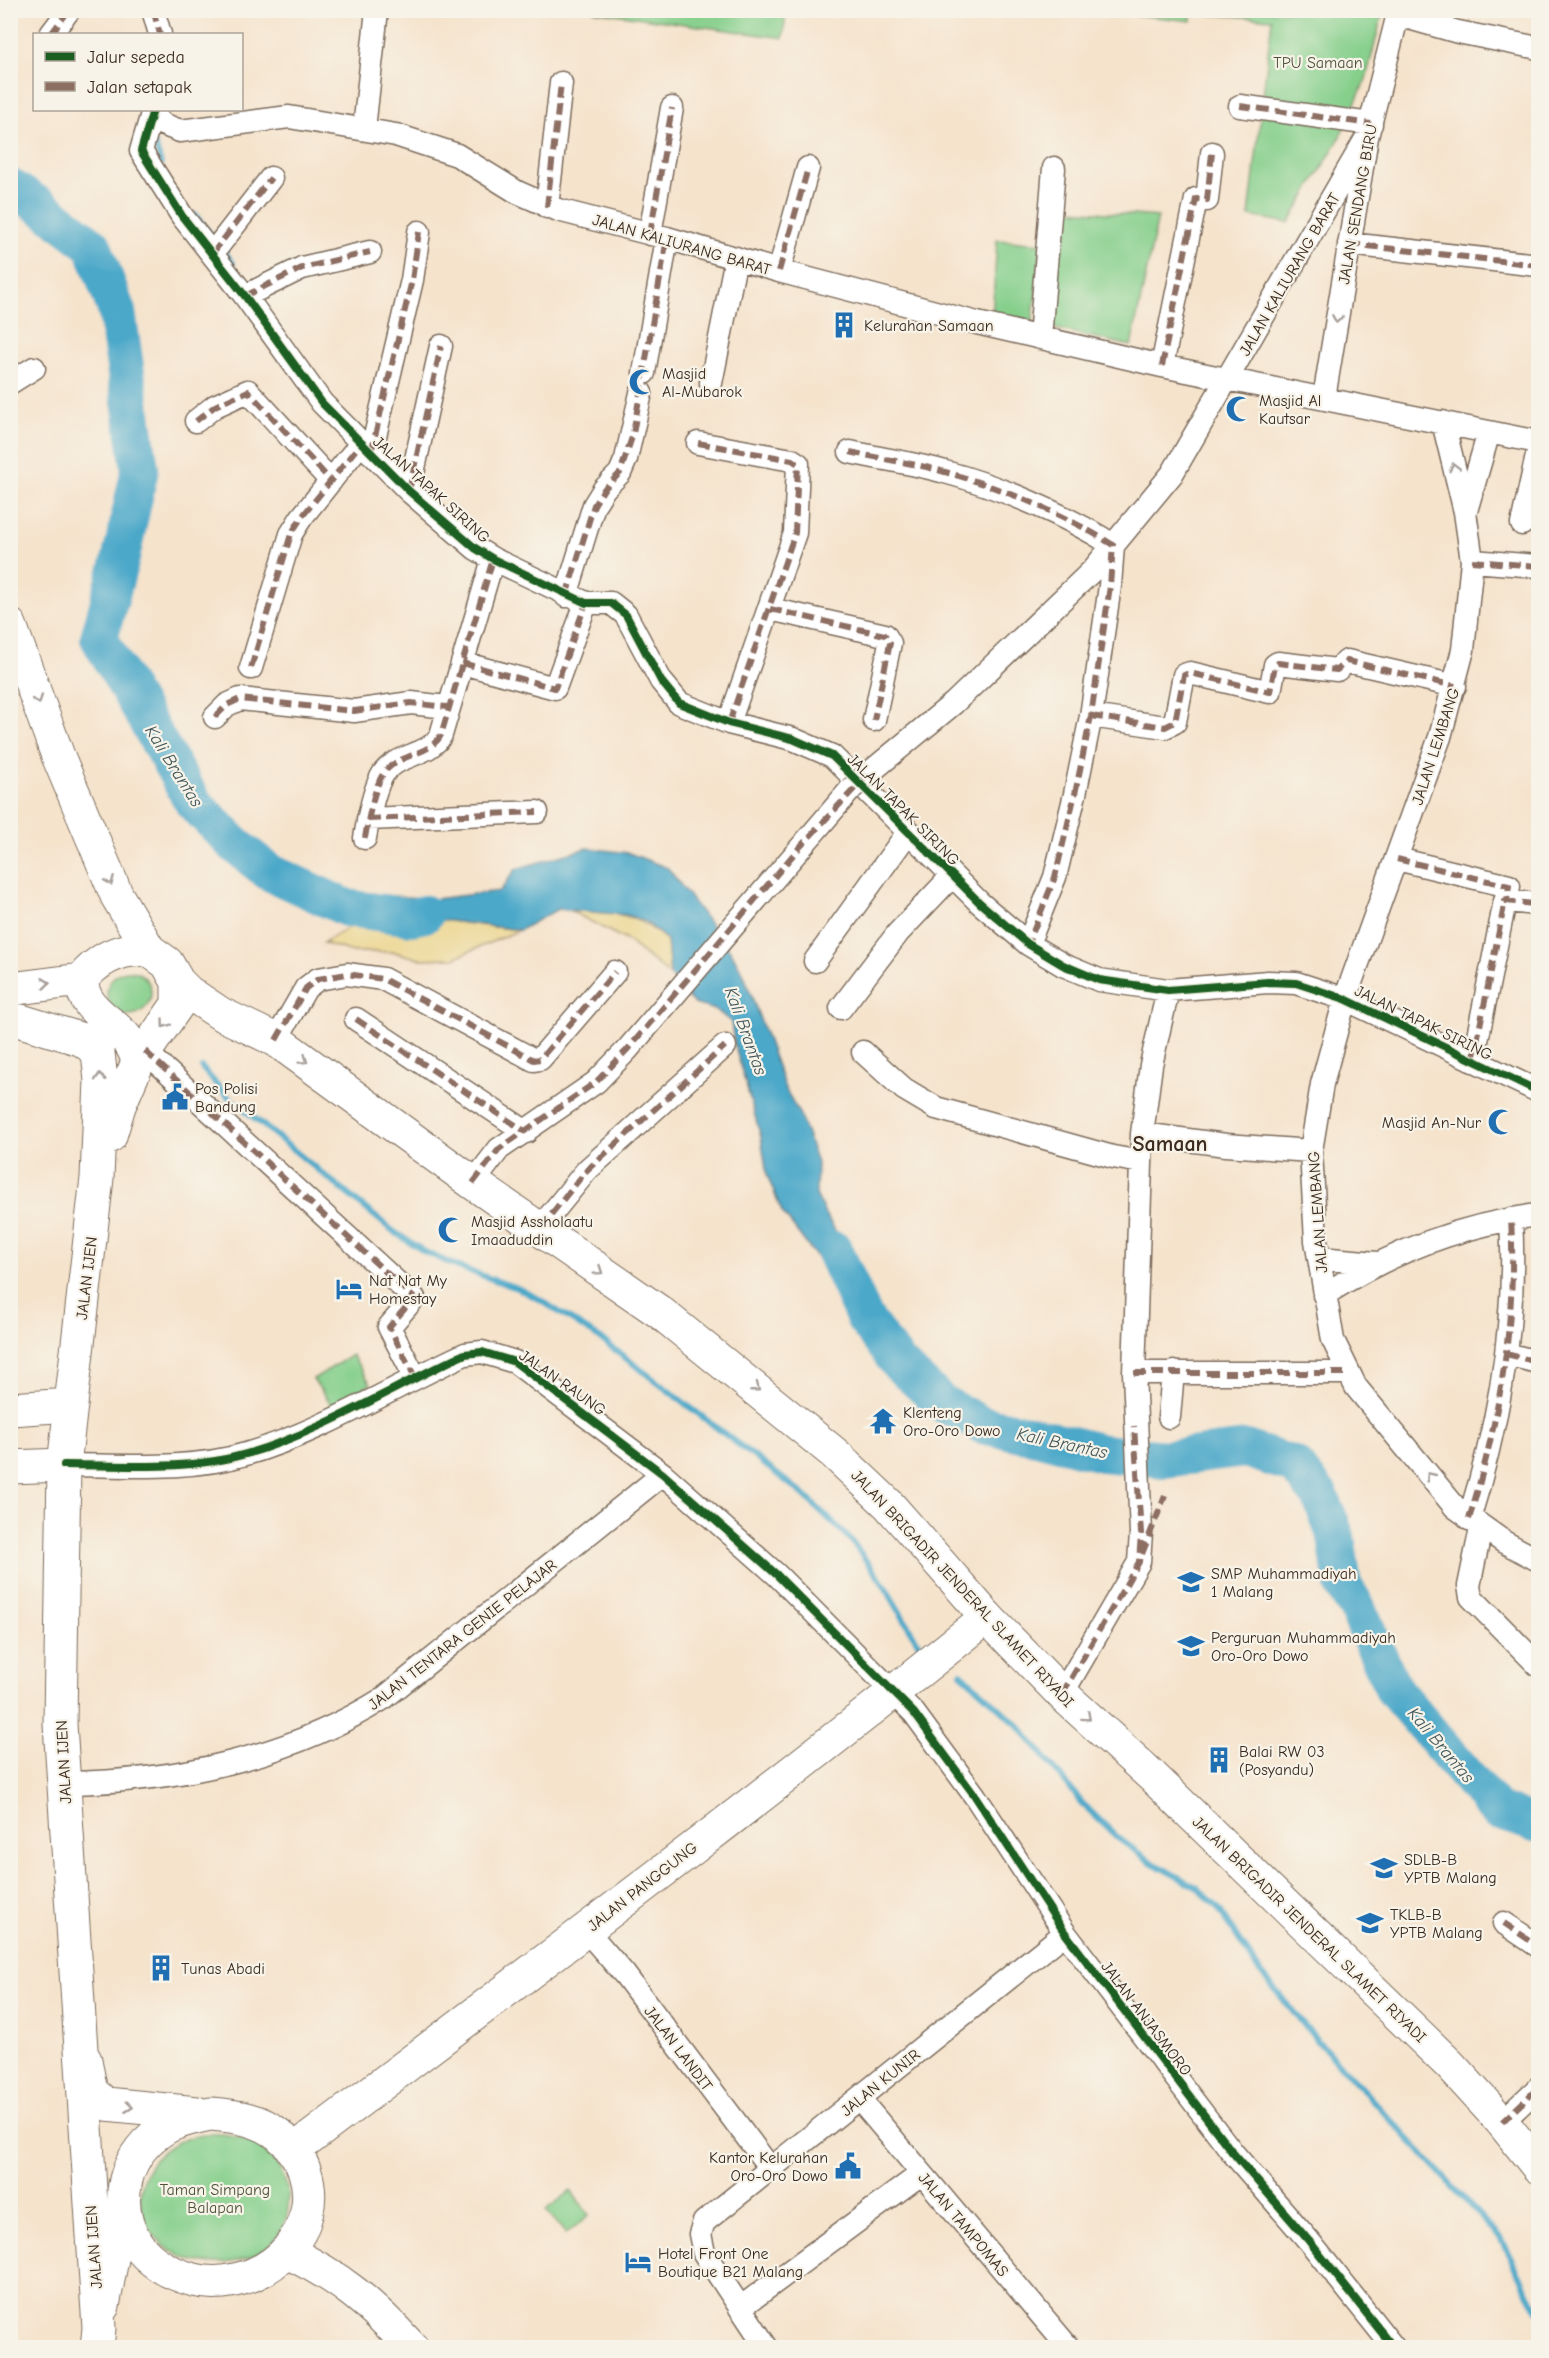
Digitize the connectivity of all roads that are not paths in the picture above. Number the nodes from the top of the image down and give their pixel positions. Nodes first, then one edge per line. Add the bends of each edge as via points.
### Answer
1 (69, 10) edge
2 (153, 10) edge
3 (377, 10) edge
4 (1398, 13) edge
5 (52, 33) edge
6 (160, 33) edge
7 (1539, 48) edge
8 (561, 83) dead end
9 (1240, 106) dead end
10 (672, 108) dead end
11 (152, 111) edge
12 (364, 129) junction
13 (1369, 130) junction
14 (1212, 153) dead end
15 (808, 168) dead end
16 (1054, 168) dead end
17 (271, 178) dead end
18 (547, 207) junction
19 (419, 232) dead end
20 (659, 236) junction
21 (1349, 244) junction
22 (217, 247) junction
23 (370, 252) dead end
24 (736, 258) junction
25 (1539, 265) edge
26 (779, 271) junction
27 (245, 296) junction
28 (1040, 338) junction
29 (441, 346) dead end
30 (1162, 366) junction
31 (34, 368) dead end
32 (1228, 381) junction
33 (10, 383) edge
34 (711, 383) dead end
35 (1324, 398) junction
36 (196, 421) dead end
37 (1443, 422) junction
38 (1489, 432) junction
39 (1539, 442) edge
40 (698, 443) dead end
41 (366, 448) junction
42 (850, 452) dead end
43 (1539, 452) edge
44 (331, 481) junction
45 (409, 491) junction
46 (1466, 512) junction
47 (1522, 524) dead end
48 (1113, 544) junction
49 (493, 559) junction
50 (1472, 561) junction
51 (1539, 566) edge
52 (576, 600) junction
53 (770, 609) junction
54 (10, 625) edge
55 (462, 663) junction
56 (251, 668) dead end
57 (1455, 687) junction
58 (447, 707) junction
59 (1091, 716) junction
60 (215, 717) dead end
61 (874, 720) dead end
62 (729, 723) junction
63 (537, 812) dead end
64 (909, 831) junction
65 (1397, 859) junction
66 (952, 876) junction
67 (1537, 899) edge
68 (1507, 900) junction
69 (1028, 944) junction
70 (150, 950) junction
71 (815, 961) dead end
72 (615, 972) dead end
73 (178, 982) junction
74 (10, 989) edge
75 (1168, 990) junction
76 (85, 992) junction
77 (1346, 999) junction
78 (841, 1008) dead end
79 (356, 1019) dead end
80 (16, 1022) edge
81 (276, 1040) junction
82 (724, 1046) dead end
83 (863, 1052) dead end
84 (141, 1057) junction
85 (1473, 1061) junction
86 (1539, 1091) edge
87 (526, 1132) junction
88 (1142, 1134) junction
89 (1311, 1151) junction
90 (1141, 1162) junction
91 (97, 1178) junction
92 (473, 1183) junction
93 (1539, 1215) edge
94 (1511, 1219) junction
95 (540, 1227) junction
96 (1319, 1258) junction
97 (1378, 1263) junction
98 (1324, 1295) junction
99 (1506, 1354) junction
100 (1539, 1362) edge
101 (1173, 1372) junction
102 (1134, 1373) junction
103 (1349, 1373) junction
104 (415, 1377) junction
105 (71, 1405) junction
106 (10, 1409) edge
107 (1169, 1417) dead end
108 (64, 1465) junction
109 (10, 1467) edge
110 (663, 1474) junction
111 (1475, 1523) junction
112 (1504, 1542) junction
113 (1539, 1560) edge
114 (1472, 1576) junction
115 (987, 1617) junction
116 (1539, 1665) edge
117 (894, 1692) junction
118 (1062, 1694) junction
119 (64, 1784) junction
120 (1504, 1923) dead end
121 (586, 1930) junction
122 (1065, 1933) junction
123 (1539, 1946) edge
124 (80, 2035) junction
125 (1539, 2088) edge
126 (860, 2100) junction
127 (211, 2114) junction
128 (85, 2121) junction
129 (1502, 2122) junction
130 (293, 2151) junction
131 (1539, 2167) edge
132 (770, 2168) junction
133 (921, 2174) junction
134 (122, 2202) junction
135 (287, 2252) junction
136 (740, 2307) junction
137 (98, 2338) edge
138 (412, 2348) edge
139 (767, 2348) edge
140 (1068, 2348) edge
141 (1394, 2348) edge

1 - 5 street
2 - 6 street
3 - 12 street
4 - 7 street via 1458,32
4 - 13 street, JALAN SENDANG BIRU
8 - 18 street
9 - 13 street
10 - 20 street
11 - 12 street, JALAN KALIURANG BARAT via 162,124 180,131 289,117
11 - 22 street, JALAN TAPAK SIRING via 141,151 182,216
12 - 18 street, JALAN KALIURANG BARAT via 457,154
13 - 21 street, JALAN SENDANG BIRU
13 - 32 street, JALAN KALIURANG BARAT
14 - 30 street via 1207,200 1196,199
15 - 26 street
16 - 28 street
17 - 22 street
18 - 20 street, JALAN KALIURANG BARAT
19 - 41 street via 412,280
20 - 24 street, JALAN KALIURANG BARAT
20 - 52 street via 642,383 626,459 621,473 594,505
21 - 25 street
21 -> 35 street, JALAN SENDANG BIRU
22 - 27 street, JALAN TAPAK SIRING
23 - 27 street via 302,268
24 - 26 street, JALAN KALIURANG BARAT
24 - 34 street
26 - 28 street, JALAN KALIURANG BARAT
27 - 41 street, JALAN TAPAK SIRING via 322,403
28 - 30 street, JALAN KALIURANG BARAT
29 - 45 street
30 - 32 street, JALAN KALIURANG BARAT
31 - 33 street
32 - 35 street, JALAN KALIURANG BARAT
32 - 48 street via 1172,474
35 - 37 street, JALAN KALIURANG BARAT
36 - 44 street via 215,406 248,391
37 - 38 street, JALAN KALIURANG BARAT
46 -> 37 street, JALAN LEMBANG
38 - 39 street, JALAN KALIURANG BARAT
38 - 46 street, JALAN LEMBANG
40 - 53 street via 798,464 794,495 797,520
41 - 44 street
41 - 45 street, JALAN TAPAK SIRING
42 - 48 street via 972,480
43 - 47 street
44 - 56 street via 291,534
45 - 49 street, JALAN TAPAK SIRING
46 - 50 street, JALAN LEMBANG
48 - 59 street
48 - 87 street, bridge via 1092,571 954,703 851,789 596,1082
49 - 52 street, JALAN TAPAK SIRING
49 - 55 street
50 - 51 street
50 - 57 street, JALAN LEMBANG via 1464,650
52 - 55 street via 555,688
52 - 62 street, JALAN TAPAK SIRING via 611,603 626,615 661,681 679,703
53 - 61 street via 889,638
53 - 62 street
54 -> 70 main road, JALAN BRIGADIR JENDERAL SLAMET RIYADI via 58,756 117,896
55 - 58 street
57 - 59 street via 1347,661 1337,670 1278,663 1270,692 1190,673 1184,675 1175,722 1165,727
57 - 65 street, JALAN LEMBANG
58 - 60 street via 411,703 354,711 240,699
58 - 63 street via 435,744 384,773 366,828
59 - 69 street via 1055,877
62 - 64 street, JALAN TAPAK SIRING via 793,739 832,756
64 - 66 street, JALAN TAPAK SIRING
64 - 71 street
65 - 68 street via 1509,886
65 - 77 street, JALAN LEMBANG
66 - 69 street, JALAN TAPAK SIRING
66 - 78 street via 898,933
67 - 68 street
68 - 85 street
69 - 75 street, JALAN TAPAK SIRING via 1099,980
70 - 73 main road, JALAN BRIGADIR JENDERAL SLAMET RIYADI via 166,963
70 - 76 main road via 122,950 93,965
72 - 81 street via 540,1059 534,1060 383,979 347,974 318,980 306,988
73 - 81 main road, JALAN BRIGADIR JENDERAL SLAMET RIYADI via 221,1014
73 -> 84 main road, JALAN IJEN via 178,1004
74 -> 76 main road
75 - 77 street, JALAN TAPAK SIRING via 1296,983
75 - 88 street via 1151,1065
76 - 80 main road via 74,1011
76 - 84 main road via 127,1036
77 - 85 street, JALAN TAPAK SIRING
77 - 89 street, JALAN LEMBANG via 1322,1084
79 - 87 street
91 -> 80 main road, JALAN IJEN via 101,1099 98,1052 83,1040
81 -> 92 main road, JALAN BRIGADIR JENDERAL SLAMET RIYADI
82 - 95 street via 587,1170
83 - 90 street via 904,1089 936,1108
84 - 91 main road, JALAN IJEN via 118,1106
84 - 104 street via 414,1298 389,1327
85 - 86 street, JALAN TAPAK SIRING
87 - 92 street via 499,1149
88 - 89 street
88 - 90 street
89 - 96 street, JALAN LEMBANG
90 - 102 street
91 - 105 main road, JALAN IJEN
92 - 95 main road, JALAN BRIGADIR JENDERAL SLAMET RIYADI
93 - 94 street
94 - 97 street via 1448,1234
94 - 99 street
95 -> 115 main road, JALAN BRIGADIR JENDERAL SLAMET RIYADI via 661,1313 834,1453 888,1504
96 - 97 street
96 - 98 street, JALAN LEMBANG
97 - 98 street
98 - 103 street, JALAN LEMBANG via 1333,1340
99 - 100 street
99 - 111 street
101 - 102 street
101 - 103 street
101 - 107 street
102 - 118 street via 1139,1562
111 -> 103 street, JALAN LEMBANG via 1455,1507 1388,1429
104 - 108 street, JALAN RAUNG via 293,1437 245,1455 203,1462
104 - 110 street, JALAN RAUNG via 465,1354 496,1354 515,1362 568,1400
105 - 106 main road
105 - 108 main road, JALAN IJEN
108 - 109 main road
108 - 119 main road, JALAN IJEN via 60,1724
110 - 117 street, JALAN RAUNG via 777,1575
110 - 119 street, JALAN TENTARA GENIE PELAJAR via 384,1698 360,1713 310,1736 229,1763 108,1783
111 - 112 street, JALAN LEMBANG
111 - 114 street
112 - 113 street, JALAN LEMBANG
112 - 114 street
114 - 116 street via 1471,1597
115 - 117 main road, JALAN PANGGUNG
115 - 118 main road, JALAN BRIGADIR JENDERAL SLAMET RIYADI
117 - 121 main road, JALAN PANGGUNG
117 - 122 street, JALAN ANJASMORO via 975,1796
118 -> 129 main road, JALAN BRIGADIR JENDERAL SLAMET RIYADI via 1450,2065
119 - 124 main road, JALAN IJEN
120 - 123 street
121 - 130 main road, JALAN PANGGUNG
121 - 132 street, JALAN LANDIT
122 - 126 street, JALAN KUNIR
122 - 141 street, JALAN ANJASMORO via 1233,2153
124 -> 127 main road via 91,2092 106,2104
124 - 128 main road, JALAN IJEN
125 - 129 street
126 - 132 street, JALAN KUNIR
126 - 133 street, JALAN TAMPOMAS
127 - 130 main road via 245,2118 262,2125 279,2135
127 - 134 main road via 169,2126 145,2143 131,2163
128 - 134 main road
128 - 137 main road, JALAN IJEN
129 - 131 main road, JALAN BRIGADIR JENDERAL SLAMET RIYADI
130 - 135 main road via 307,2183 309,2203 306,2221
132 - 136 street, JALAN KUNIR via 704,2222 700,2234 704,2253
133 - 136 street
133 - 140 street, JALAN TAMPOMAS
134 - 135 main road via 128,2227 142,2252 163,2269 180,2276 215,2283 242,2279 266,2269
134 - 137 main road
135 - 138 main road via 336,2277 379,2311
136 - 139 street

